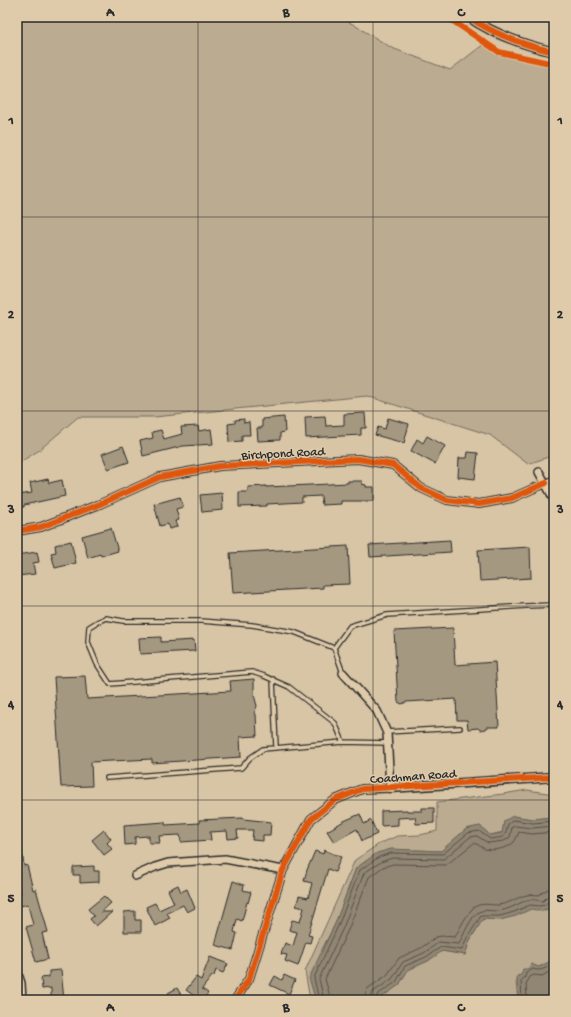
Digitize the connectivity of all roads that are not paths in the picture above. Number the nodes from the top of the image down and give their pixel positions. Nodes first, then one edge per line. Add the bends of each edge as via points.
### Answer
1 (469, 17) edge
2 (554, 52) edge
3 (540, 472) dead end
4 (554, 477) edge
5 (546, 483) junction
6 (554, 499) edge
7 (17, 531) edge
8 (554, 605) edge
9 (334, 648) junction
10 (343, 673) joint
11 (273, 679) junction
12 (460, 728) dead end
13 (386, 732) junction
14 (343, 742) junction
15 (388, 743) junction
16 (276, 748) junction
17 (554, 777) edge
18 (107, 778) dead end
19 (390, 788) junction
20 (283, 870) junction
21 (134, 876) dead end
22 (17, 971) edge
23 (22, 1000) edge
24 (236, 1000) edge

1 - 2 street via 523,44
3 - 5 street
4 - 5 lane
5 - 6 street
5 - 7 street, Birchpond Road via 512,498 479,504 447,500 422,488 393,465 358,459 220,466 160,477 41,527
8 - 9 lane via 387,615 350,626
9 - 10 lane
9 - 11 lane via 294,632 252,625 124,621 106,618 89,627 88,642 97,664 110,684 252,672
10 - 13 street via 377,711
11 - 14 lane via 289,687 335,723
11 - 16 lane
12 - 13 lane
13 - 15 street
14 - 15 lane
14 - 16 lane
15 - 19 street
16 - 18 lane via 264,749 241,768
17 - 19 street, Coachman Road
19 - 20 street, Coachman Road via 362,789 335,800 311,819
20 - 21 street via 225,859 168,863
20 - 24 street, Coachman Road via 249,979
22 - 23 street

